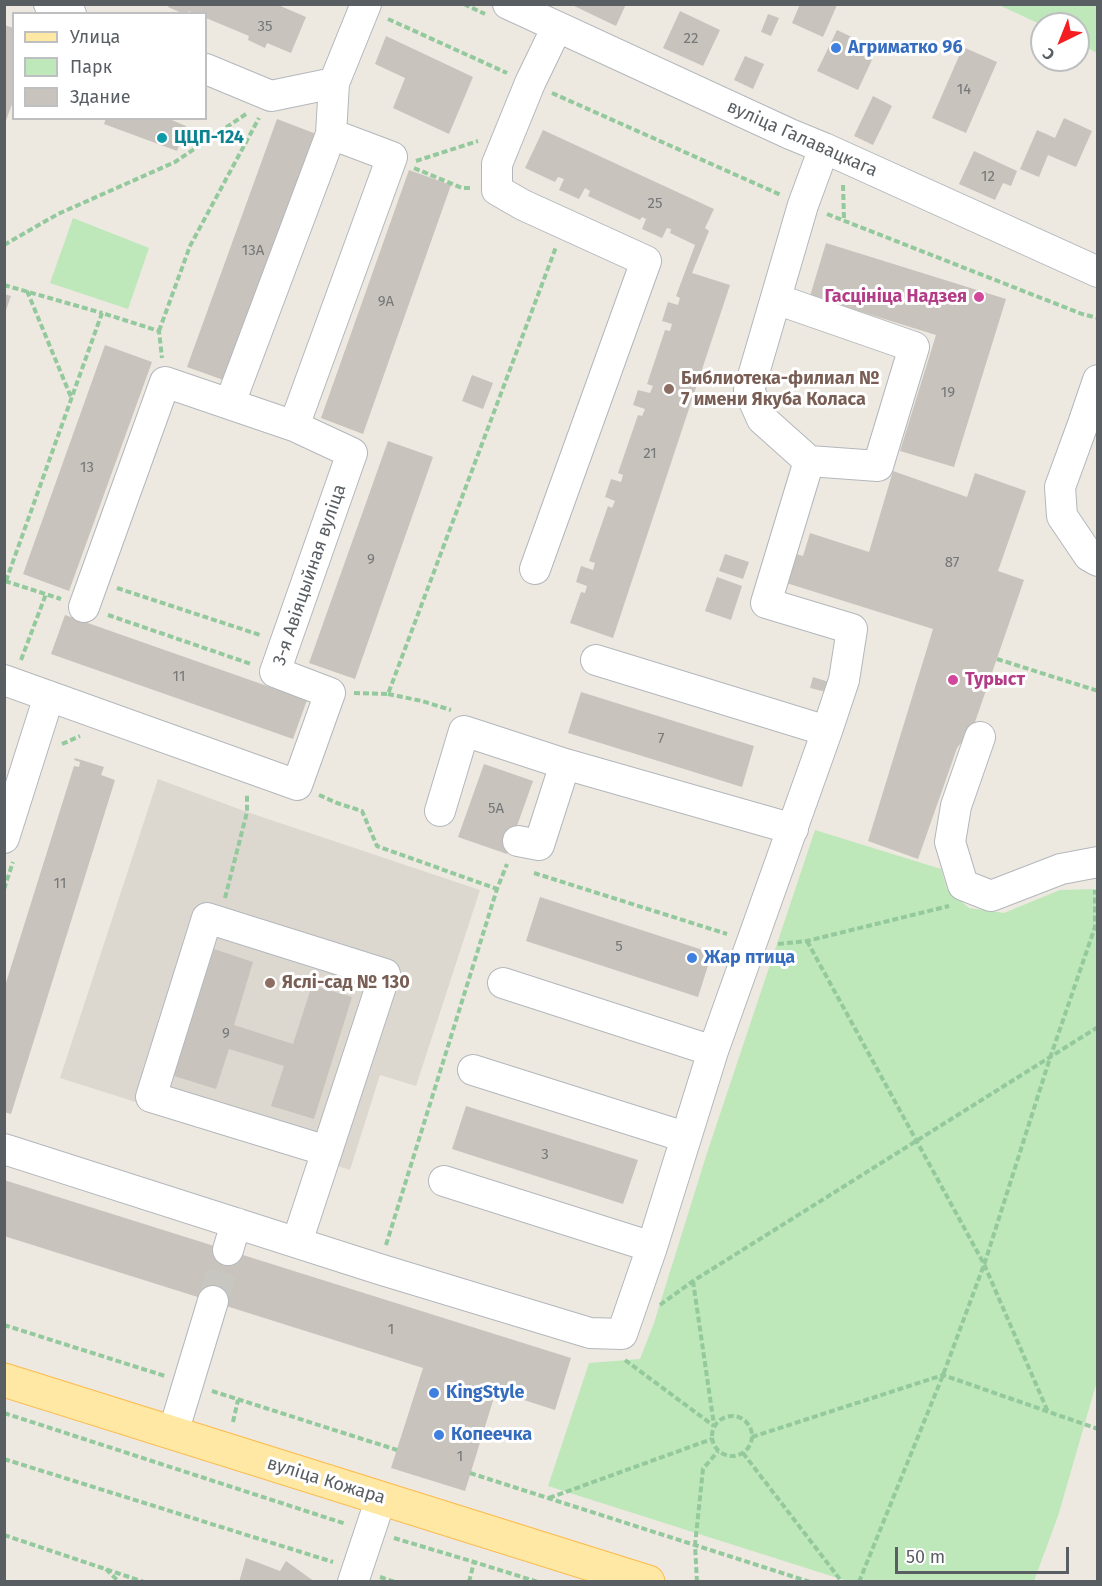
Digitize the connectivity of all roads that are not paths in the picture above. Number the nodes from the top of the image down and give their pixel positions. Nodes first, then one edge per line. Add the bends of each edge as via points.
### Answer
1 (49, 4) edge
2 (508, 4) edge
3 (366, 6) edge
4 (67, 12) edge
5 (557, 27) junction
6 (207, 69) edge
7 (334, 83) junction
8 (331, 134) junction
9 (824, 148) junction
10 (1098, 272) edge
11 (776, 299) junction
12 (1098, 380) edge
13 (230, 403) junction
14 (294, 426) junction
15 (809, 461) junction
16 (1098, 561) edge
17 (535, 569) dead end
18 (88, 593) road end
19 (596, 660) dead end
20 (8, 681) edge
21 (49, 696) junction
22 (827, 731) junction
23 (980, 737) dead end
24 (565, 764) junction
25 (440, 811) dead end
26 (793, 829) junction
27 (4, 838) edge
28 (512, 853) road end
29 (1096, 862) edge
30 (503, 983) dead end
31 (713, 1051) junction
32 (473, 1070) dead end
33 (685, 1137) junction
34 (4, 1149) edge
35 (327, 1151) junction
36 (444, 1181) dead end
37 (297, 1242) junction
38 (652, 1247) junction
39 (213, 1301) tunnel mouth
40 (4, 1380) edge
41 (173, 1433) junction
42 (381, 1498) junction
43 (355, 1576) edge
44 (648, 1581) edge

1 - 4 street
2 - 5 street, вуліца Галавацкага
3 - 7 street
5 - 9 street, вуліца Галавацкага
5 - 17 street via 497,164 497,190 646,261
6 - 7 street via 271,96
7 - 8 street
8 - 13 street
8 - 14 street via 392,157
9 - 10 street, вуліца Галавацкага
9 - 11 street
11 - 15 street via 749,390 762,419
11 - 15 street via 914,347 878,466
12 - 16 street via 1060,487 1062,516 1089,556
13 - 14 street, 3-я Авіяцыйная вуліца
13 - 18 street, 3-я Авіяцыйная вуліца via 165,382
14 - 21 street, 3-я Авіяцыйная вуліца via 352,453 274,672 330,693 297,785
15 - 22 street via 766,603 852,629 844,680
19 - 22 street
20 - 21 street
21 - 27 street
22 - 26 street
23 - 29 street via 956,806 950,842 963,885 991,896 1060,869
24 - 25 street via 464,731
24 - 26 street
24 - 28 street via 539,845
26 - 31 street
30 - 31 street
31 - 33 street
32 - 33 street
33 - 38 street
34 - 37 street via 232,1237
35 - 35 street via 385,974 207,918 151,1097
35 - 37 street
36 - 38 street
37 - 38 street via 590,1333 622,1334
39 - 41 street
40 - 41 main road, вуліца Кожара
41 - 42 main road, вуліца Кожара
42 - 43 street
42 - 44 main road, вуліца Кожара

